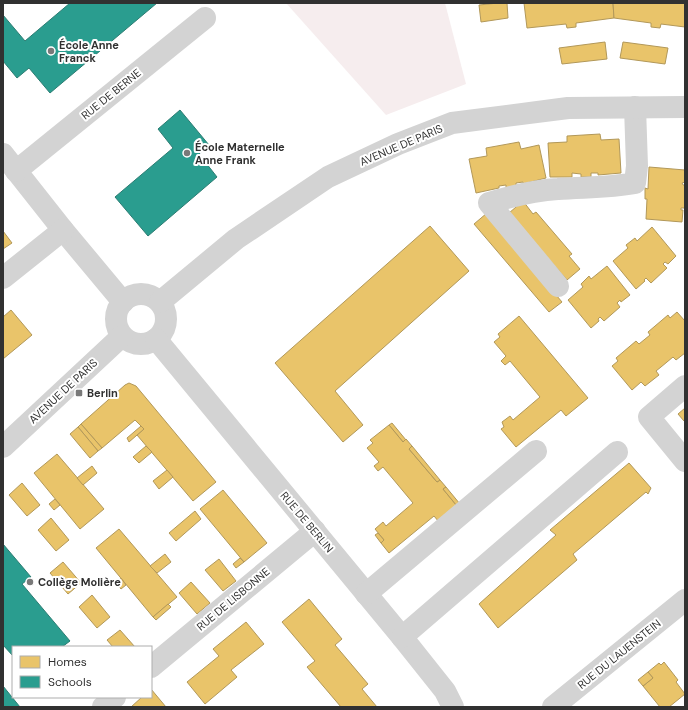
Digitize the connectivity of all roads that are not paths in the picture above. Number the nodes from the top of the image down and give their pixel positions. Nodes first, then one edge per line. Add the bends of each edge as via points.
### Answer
1 (205, 18) dead end
2 (635, 107) junction
3 (685, 107) edge
4 (10, 162) edge
5 (63, 230) junction
6 (3, 278) edge
7 (558, 286) dead end
8 (123, 302) junction
9 (160, 302) junction
10 (122, 336) junction
11 (156, 339) junction
12 (685, 386) edge
13 (3, 447) edge
14 (536, 451) dead end
15 (617, 452) dead end
16 (685, 461) edge
17 (315, 532) junction
18 (366, 594) junction
19 (685, 600) edge
20 (402, 637) junction
21 (152, 666) edge
22 (114, 698) edge
23 (103, 707) edge
24 (453, 707) edge
25 (553, 707) edge

1 - 4 street, RUE DE BERNE
2 - 3 street, AVENUE DE PARIS
2 - 7 street via 637,166 634,183 623,186 557,189 521,194 489,203
2 - 9 street, AVENUE DE PARIS via 568,108 452,123 398,144 321,181 236,239
4 - 5 street, RUE DE BERNE
5 - 6 street
5 - 8 street, RUE DE BERNE
8 - 9 street via 140,294 148,295
8 - 10 street via 117,312 116,321
9 - 11 street via 166,319 164,329
10 - 11 street via 133,343 144,344
10 - 13 street, AVENUE DE PARIS
11 - 17 street, RUE DE BERLIN
12 - 16 street via 649,417
14 - 18 street
15 - 20 street
17 - 18 street, RUE DE BERLIN
17 - 21 street, RUE DE LISBONNE
18 - 20 street, RUE DE BERLIN
19 - 25 street, RUE DU LAUENSTEIN
20 - 24 street, RUE DE BERLIN via 445,692
22 - 23 street

